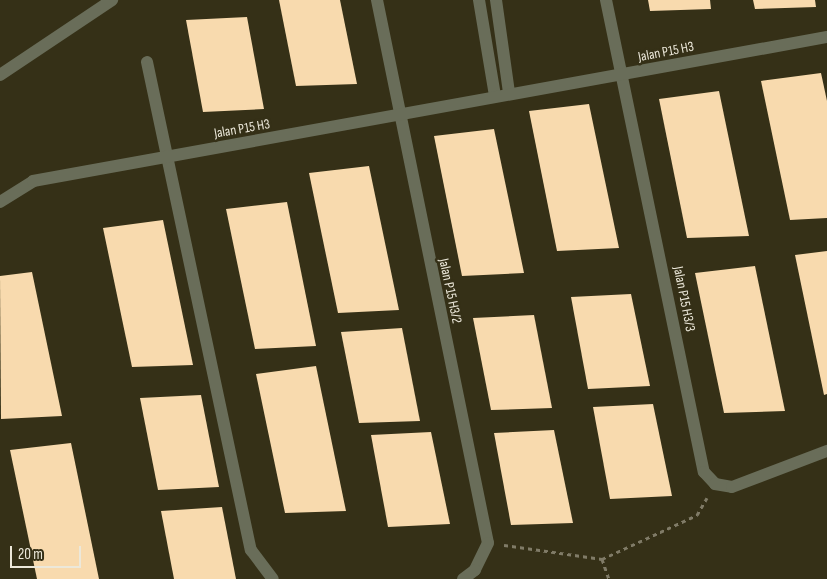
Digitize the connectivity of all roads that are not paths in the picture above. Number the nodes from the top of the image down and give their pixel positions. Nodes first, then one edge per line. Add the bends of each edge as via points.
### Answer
1 (112, 0) edge
2 (377, 0) edge
3 (479, 0) edge
4 (496, 0) edge
5 (606, 0) edge
6 (827, 37) edge
7 (147, 62) dead end
8 (0, 75) edge
9 (623, 75) junction
10 (509, 93) junction
11 (495, 96) junction
12 (398, 116) junction
13 (169, 158) junction
14 (0, 202) edge
15 (827, 451) edge
16 (273, 579) edge
17 (463, 579) edge

1 - 8 street
2 - 12 street, Jalan P15 H3/2
3 - 11 street
4 - 10 street
5 - 9 street, Jalan P15 H3/3
6 - 9 street, Jalan P15 H3
7 - 13 street
9 - 10 street, Jalan P15 H3
9 - 15 street, Jalan P15 H3/3 via 704,472 715,484 753,483
10 - 11 street, Jalan P15 H3
11 - 12 street, Jalan P15 H3
12 - 13 street, Jalan P15 H3
12 - 17 street, Jalan P15 H3/2 via 488,543 475,570
13 - 14 street, Jalan P15 H3 via 33,181
13 - 16 street via 251,550

